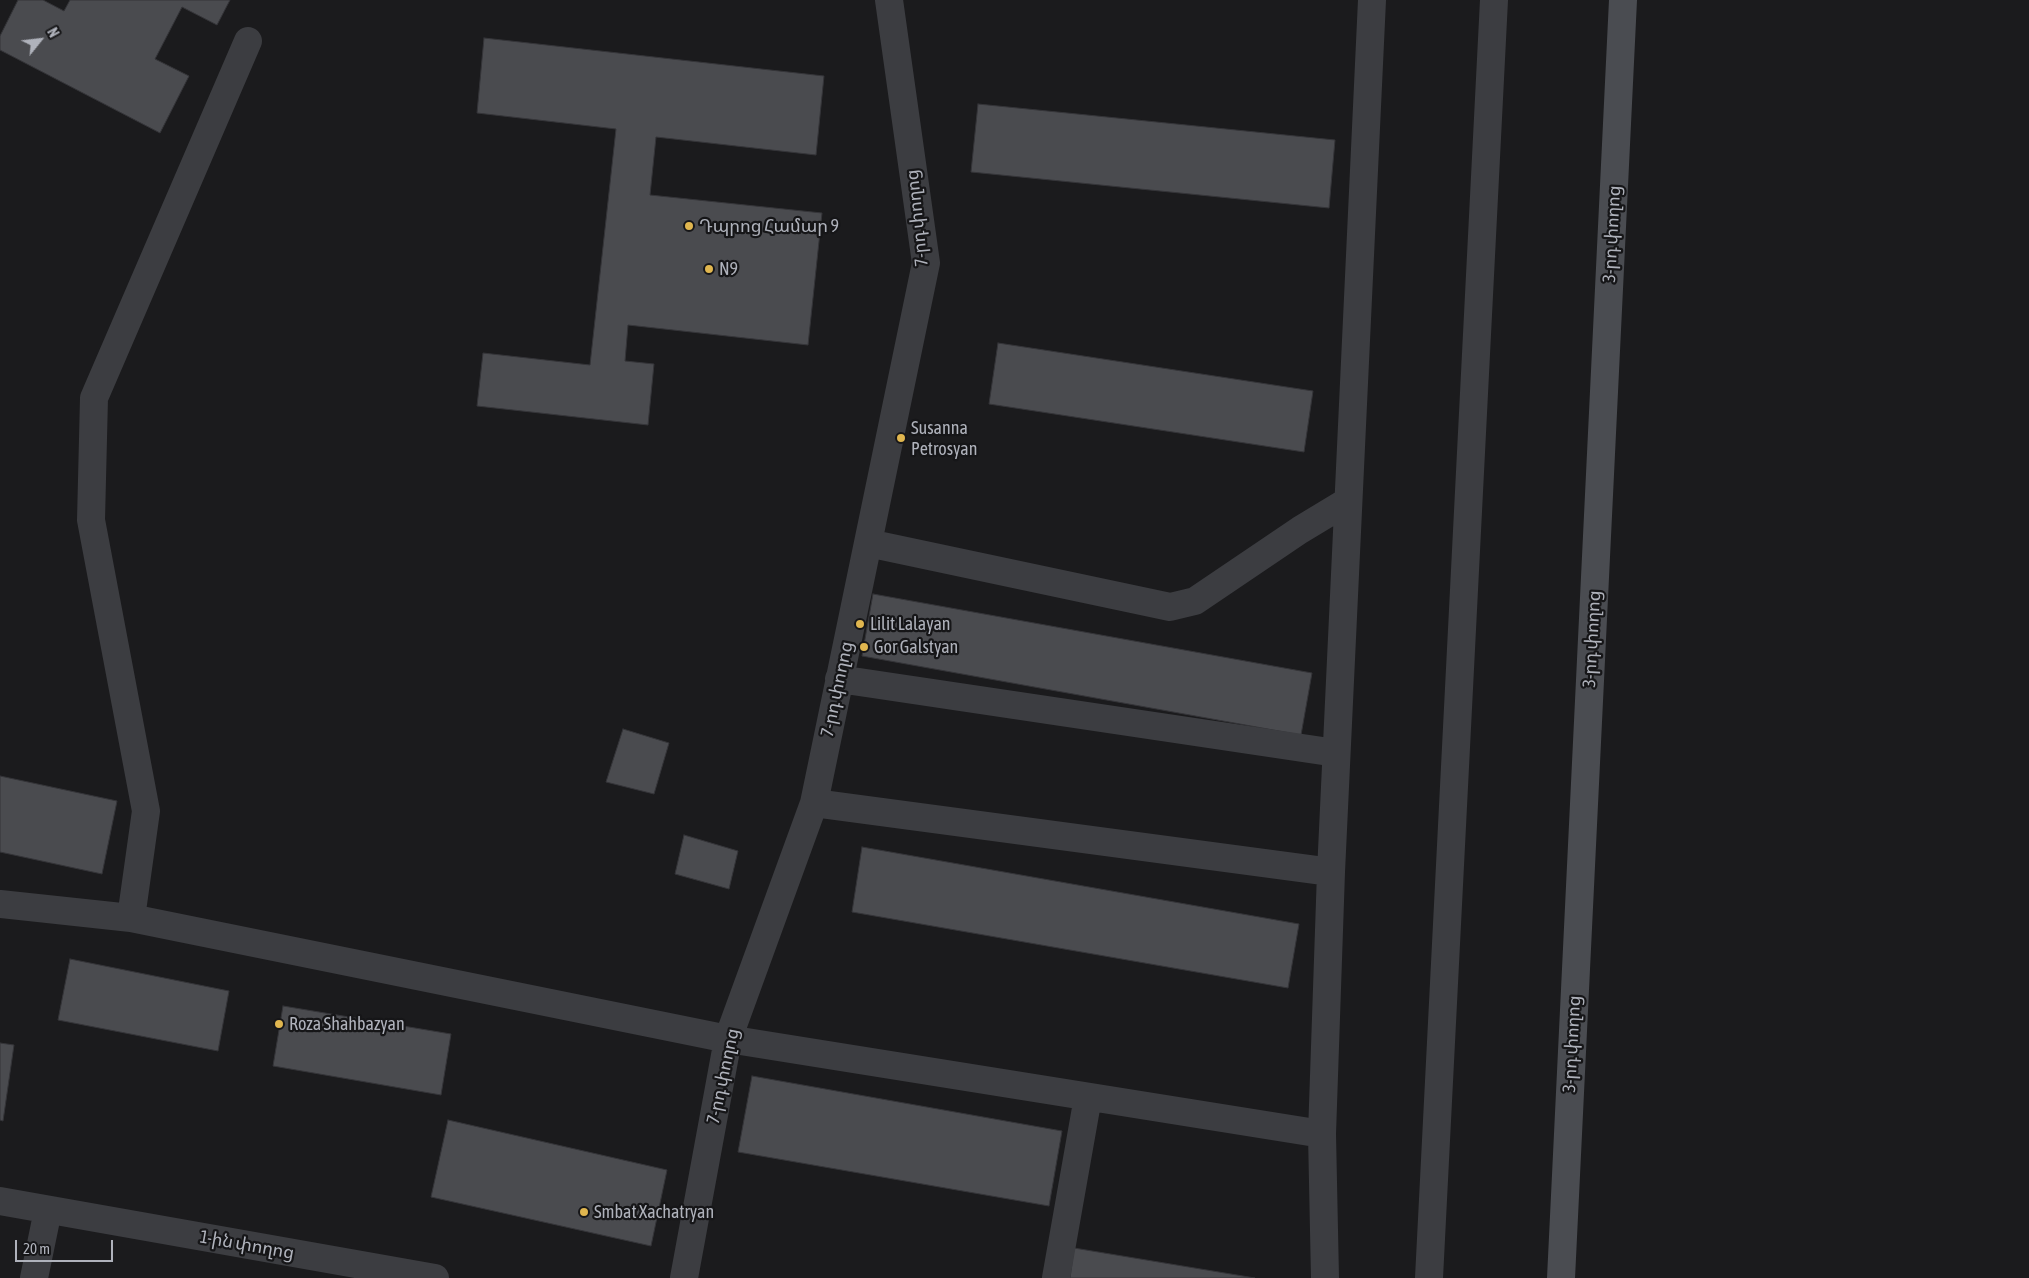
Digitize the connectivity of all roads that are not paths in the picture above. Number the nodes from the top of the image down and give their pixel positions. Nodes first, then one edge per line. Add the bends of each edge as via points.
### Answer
1 (889, 0) edge
2 (1372, 0) edge
3 (1494, 0) edge
4 (1623, 0) edge
5 (248, 41) dead end
6 (1348, 501) junction
7 (868, 542) junction
8 (839, 679) junction
9 (1336, 754) junction
10 (814, 803) junction
11 (1331, 872) junction
12 (0, 904) edge
13 (131, 918) junction
14 (728, 1039) junction
15 (1088, 1097) junction
16 (1322, 1134) junction
17 (0, 1201) edge
18 (48, 1210) junction
19 (34, 1278) edge
20 (435, 1278) edge
21 (684, 1278) edge
22 (1056, 1278) edge
23 (1326, 1278) edge
24 (1429, 1278) edge
25 (1561, 1278) edge

1 - 7 street, 7-րդ փողոց via 926,263
2 - 6 street
3 - 24 street
4 - 25 street, 3-րդ փողոց
5 - 13 street via 94,398 90,520 146,811
6 - 7 street via 1195,601 1170,607
6 - 9 street
7 - 8 street, 7-րդ փողոց
8 - 9 street
8 - 10 street, 7-րդ փողոց
9 - 11 street
10 - 11 street
10 - 14 street, 7-րդ փողոց
11 - 16 street
12 - 13 street
13 - 14 street
14 - 15 street
14 - 21 street, 7-րդ փողոց
15 - 16 street
15 - 22 street
16 - 23 street
17 - 18 street, 1-ին փողոց
18 - 19 street
18 - 20 street, 1-ին փողոց

